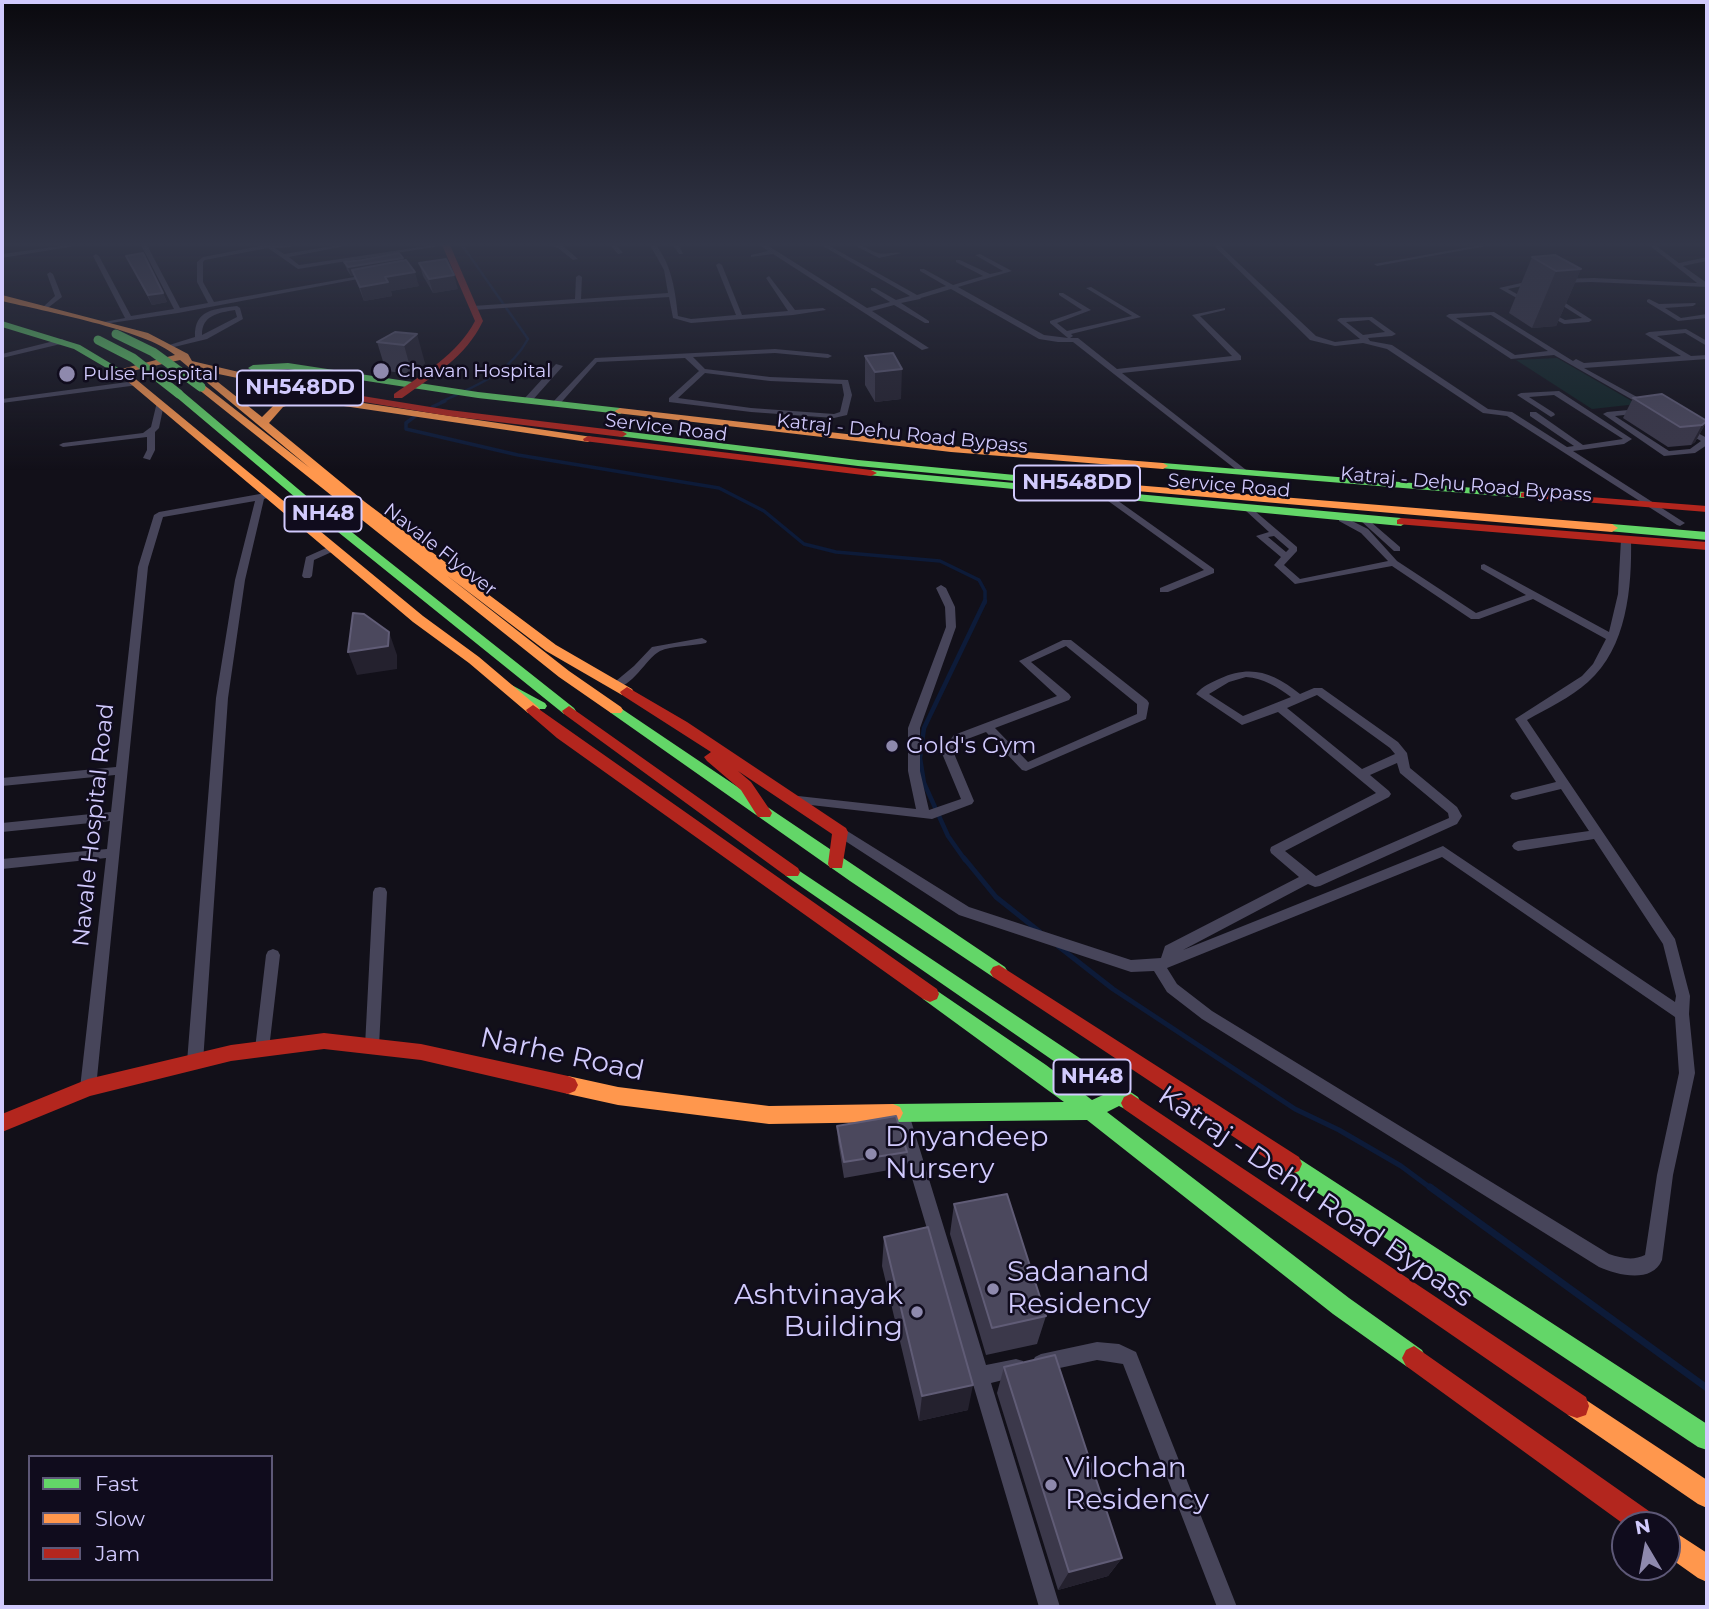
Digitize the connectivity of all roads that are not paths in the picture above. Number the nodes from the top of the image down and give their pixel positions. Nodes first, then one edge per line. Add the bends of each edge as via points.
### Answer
1 (18, 320) edge
2 (73, 320) edge
3 (85, 320) edge
4 (123, 320) edge
5 (201, 320) edge
6 (236, 320) edge
7 (479, 320) edge
8 (679, 320) edge
9 (702, 320) edge
10 (881, 320) edge
11 (924, 320) edge
12 (1012, 320) edge
13 (1058, 320) edge
14 (1127, 320) edge
15 (1200, 320) edge
16 (1294, 320) edge
17 (1340, 320) edge
18 (1374, 320) edge
19 (1455, 320) edge
20 (1503, 320) edge
21 (1559, 320) edge
22 (1589, 320) edge
23 (927, 322) dead end
24 (2, 324) edge
25 (111, 328) junction
26 (1068, 336) junction
27 (199, 337) junction
28 (1364, 339) junction
29 (62, 341) junction
30 (1543, 341) dead end
31 (1707, 344) edge
32 (925, 348) dead end
33 (178, 354) junction
34 (1553, 354) junction
35 (686, 355) junction
36 (1707, 355) edge
37 (2, 356) edge
38 (828, 356) dead end
39 (1687, 356) junction
40 (559, 366) dead end
41 (1581, 366) junction
42 (703, 371) junction
43 (1117, 371) junction
44 (128, 378) junction
45 (202, 381) junction
46 (412, 398) junction
47 (2, 401) edge
48 (527, 401) junction
49 (160, 404) junction
50 (555, 404) junction
51 (376, 405) junction
52 (452, 412) junction
53 (1533, 414) dead end
54 (1551, 415) dead end
55 (1674, 422) edge
56 (263, 424) junction
57 (151, 431) junction
58 (63, 445) dead end
59 (1583, 447) junction
60 (1565, 450) junction
61 (147, 458) dead end
62 (1246, 473) junction
63 (1263, 489) junction
64 (265, 496) junction
65 (1107, 496) junction
66 (1653, 505) junction
67 (1249, 509) junction
68 (1707, 509) edge
69 (1331, 512) junction
70 (1364, 519) junction
71 (1680, 523) junction
72 (1707, 525) edge
73 (1276, 533) junction
74 (1707, 536) edge
75 (1626, 539) junction
76 (1707, 546) edge
77 (333, 548) junction
78 (1397, 549) dead end
79 (1286, 557) junction
80 (1394, 563) junction
81 (1484, 567) dead end
82 (307, 576) dead end
83 (941, 588) dead end
84 (1164, 590) dead end
85 (1534, 595) junction
86 (496, 619) joint
87 (1611, 638) junction
88 (702, 641) dead end
89 (486, 645) joint
90 (506, 686) junction
91 (615, 686) junction
92 (598, 698) junction
93 (1299, 698) junction
94 (1279, 707) junction
95 (987, 726) junction
96 (691, 736) junction
97 (1401, 756) junction
98 (646, 766) junction
99 (122, 770) junction
100 (1361, 774) junction
101 (2, 782) edge
102 (1563, 784) junction
103 (1516, 796) dead end
104 (788, 799) junction
105 (765, 814) junction
106 (927, 814) junction
107 (117, 816) junction
108 (2, 827) edge
109 (840, 832) junction
110 (1598, 834) junction
111 (1518, 846) dead end
112 (113, 853) junction
113 (2, 864) edge
114 (836, 864) junction
115 (1309, 878) junction
116 (380, 892) dead end
117 (273, 956) dead end
118 (1163, 963) junction
119 (1682, 1014) junction
120 (372, 1046) junction
121 (262, 1049) junction
122 (195, 1062) junction
123 (88, 1088) junction
124 (1120, 1096) junction
125 (1089, 1111) junction
126 (901, 1114) junction
127 (2, 1123) edge
128 (979, 1376) junction
129 (1707, 1438) edge
130 (1707, 1495) edge
131 (1627, 1511) edge
132 (1681, 1550) edge
133 (1707, 1569) edge
134 (1050, 1607) edge
135 (1227, 1607) edge

1 - 89 main road, Navale Flyover / NH48, bridge via 98,340 133,358
2 - 25 main road, Navale Flyover / NH48
3 - 25 main road, Katraj - Dehu Road Bypass / NH548DD
4 - 25 street
5 - 27 street
6 - 27 street
7 - 46 main road via 473,336
8 - 9 street
10 - 32 street
11 - 23 street
12 - 26 street via 1042,337 1058,340
13 - 26 street via 1052,322
14 - 26 street
15 - 43 street via 1238,358
16 - 28 street via 1313,338 1335,344
17 - 28 street
18 - 28 street via 1392,334
19 - 34 street via 1514,357
20 - 34 street
21 - 22 street
24 - 29 main road
25 - 33 main road, Katraj - Dehu Road Bypass / NH548DD
25 - 45 main road, Navale Flyover / NH48, bridge
26 - 43 street
27 - 33 street
28 - 60 street via 1389,347 1486,411 1509,414
29 - 37 street
29 - 44 main road
30 - 41 street
31 - 39 street via 1686,331 1649,334
33 - 44 main road, Katraj - Dehu Road Bypass / NH548DD
33 - 44 main road
33 - 45 main road
33 - 46 main road, Katraj - Dehu Road Bypass / NH548DD
33 - 51 main road, Katraj - Dehu Road Bypass / NH548DD via 254,379
34 - 41 street
35 - 38 street via 775,351
35 - 42 street
35 - 50 street via 595,360
36 - 39 street
39 - 41 street
40 - 48 street
41 - 55 street via 1653,409 1606,414 1667,454 1692,451 1707,441
42 - 42 street via 672,400 751,410 844,414 845,382
43 - 62 street
44 - 45 main road
44 - 47 street
44 - 49 main road
45 - 56 main road
45 - 86 main road, Navale Flyover / NH48 via 331,492
46 - 48 main road via 478,395
46 - 51 main road, Katraj - Dehu Road Bypass / NH548DD
46 - 52 main road, Katraj - Dehu Road Bypass / NH548DD
46 - 52 main road, Service Road
48 - 50 main road
49 - 57 street
49 - 64 main road
50 - 62 main road via 951,449
51 - 56 main road via 296,398 277,405
52 - 63 main road, Katraj - Dehu Road Bypass / NH548DD
52 - 65 main road, Service Road via 517,430 811,467
52 - 69 main road, Katraj - Dehu Road Bypass / NH548DD via 858,463
53 - 59 street
54 - 59 street via 1521,395 1556,393 1628,439
56 - 91 main road via 540,640
57 - 58 street via 138,437
57 - 61 street via 152,450
59 - 60 street
60 - 66 street
62 - 63 main road
62 - 66 main road
63 - 71 main road, Katraj - Dehu Road Bypass / NH548DD
64 - 77 main road
64 - 99 street, Navale Hospital Road via 159,515 143,567
64 - 122 street via 240,580 222,698
65 - 67 main road, Service Road
65 - 84 street via 1211,571
66 - 68 main road
66 - 71 street
67 - 69 main road, Service Road
67 - 73 street
69 - 70 main road, Service Road
69 - 74 main road, Katraj - Dehu Road Bypass / NH548DD
69 - 80 street via 1354,523 1386,550
70 - 75 main road, Service Road
70 - 78 street
71 - 72 main road, Katraj - Dehu Road Bypass / NH548DD
73 - 79 street via 1294,549
73 - 79 street via 1261,536
75 - 76 main road, Service Road
75 - 87 street via 1628,570
77 - 82 street via 309,559
77 - 90 main road
79 - 80 street via 1279,565 1298,582
80 - 85 street via 1475,617
81 - 85 street
83 - 106 street via 950,607 951,627 914,728 914,771
85 - 87 street
86 - 92 main road, Katraj - Dehu Road Bypass / NH48
87 - 102 street via 1587,677 1521,719
88 - 91 street via 656,649
89 - 98 main road, Katraj - Dehu Road Bypass / NH48
90 - 98 main road via 601,746
90 - 125 main road via 562,735 1039,1071
91 - 96 main road
92 - 96 main road
92 - 105 main road, Katraj - Dehu Road Bypass / NH48
93 - 94 street
93 - 94 street via 1276,681 1247,673 1202,694 1242,721
93 - 97 street via 1318,690 1394,745
94 - 100 street
95 - 95 street via 1026,767 1142,716 1144,710 1143,703 1067,642 1024,661 1065,697
95 - 106 street via 958,738 947,751 968,801
96 - 104 main road
96 - 105 main road via 746,786
97 - 100 street
97 - 115 street via 1404,770 1453,810 1452,821 1315,882
98 - 124 main road, Katraj - Dehu Road Bypass / NH48 via 830,899
99 - 101 street
99 - 107 street, Navale Hospital Road
100 - 115 street via 1385,794 1276,850
102 - 103 street
102 - 110 street
104 - 106 street
104 - 109 main road
105 - 114 main road, Katraj - Dehu Road Bypass / NH48
107 - 108 street
107 - 112 street, Navale Hospital Road
109 - 114 main road
109 - 118 street via 964,911 1131,966
110 - 111 street
110 - 119 street via 1670,943 1683,996
112 - 113 street
112 - 123 street, Navale Hospital Road
114 - 129 main road, Katraj - Dehu Road Bypass / NH48
115 - 118 street via 1170,950
116 - 120 street
117 - 121 street
118 - 119 street via 1443,851
118 - 119 street via 1172,988 1208,1015 1605,1261 1631,1269 1653,1260 1687,1073
120 - 121 main road, Narhe Road via 324,1041
120 - 126 main road, Narhe Road via 421,1052 618,1096 769,1115
121 - 122 main road, Narhe Road
122 - 123 main road, Narhe Road
123 - 127 main road, Narhe Road
124 - 125 main road, Narhe Road
124 - 130 main road, Katraj - Dehu Road Bypass / NH48
125 - 126 main road, Narhe Road
125 - 131 main road via 1341,1306
126 - 128 street
128 - 134 street
128 - 135 street via 1102,1350 1130,1358
132 - 133 main road

